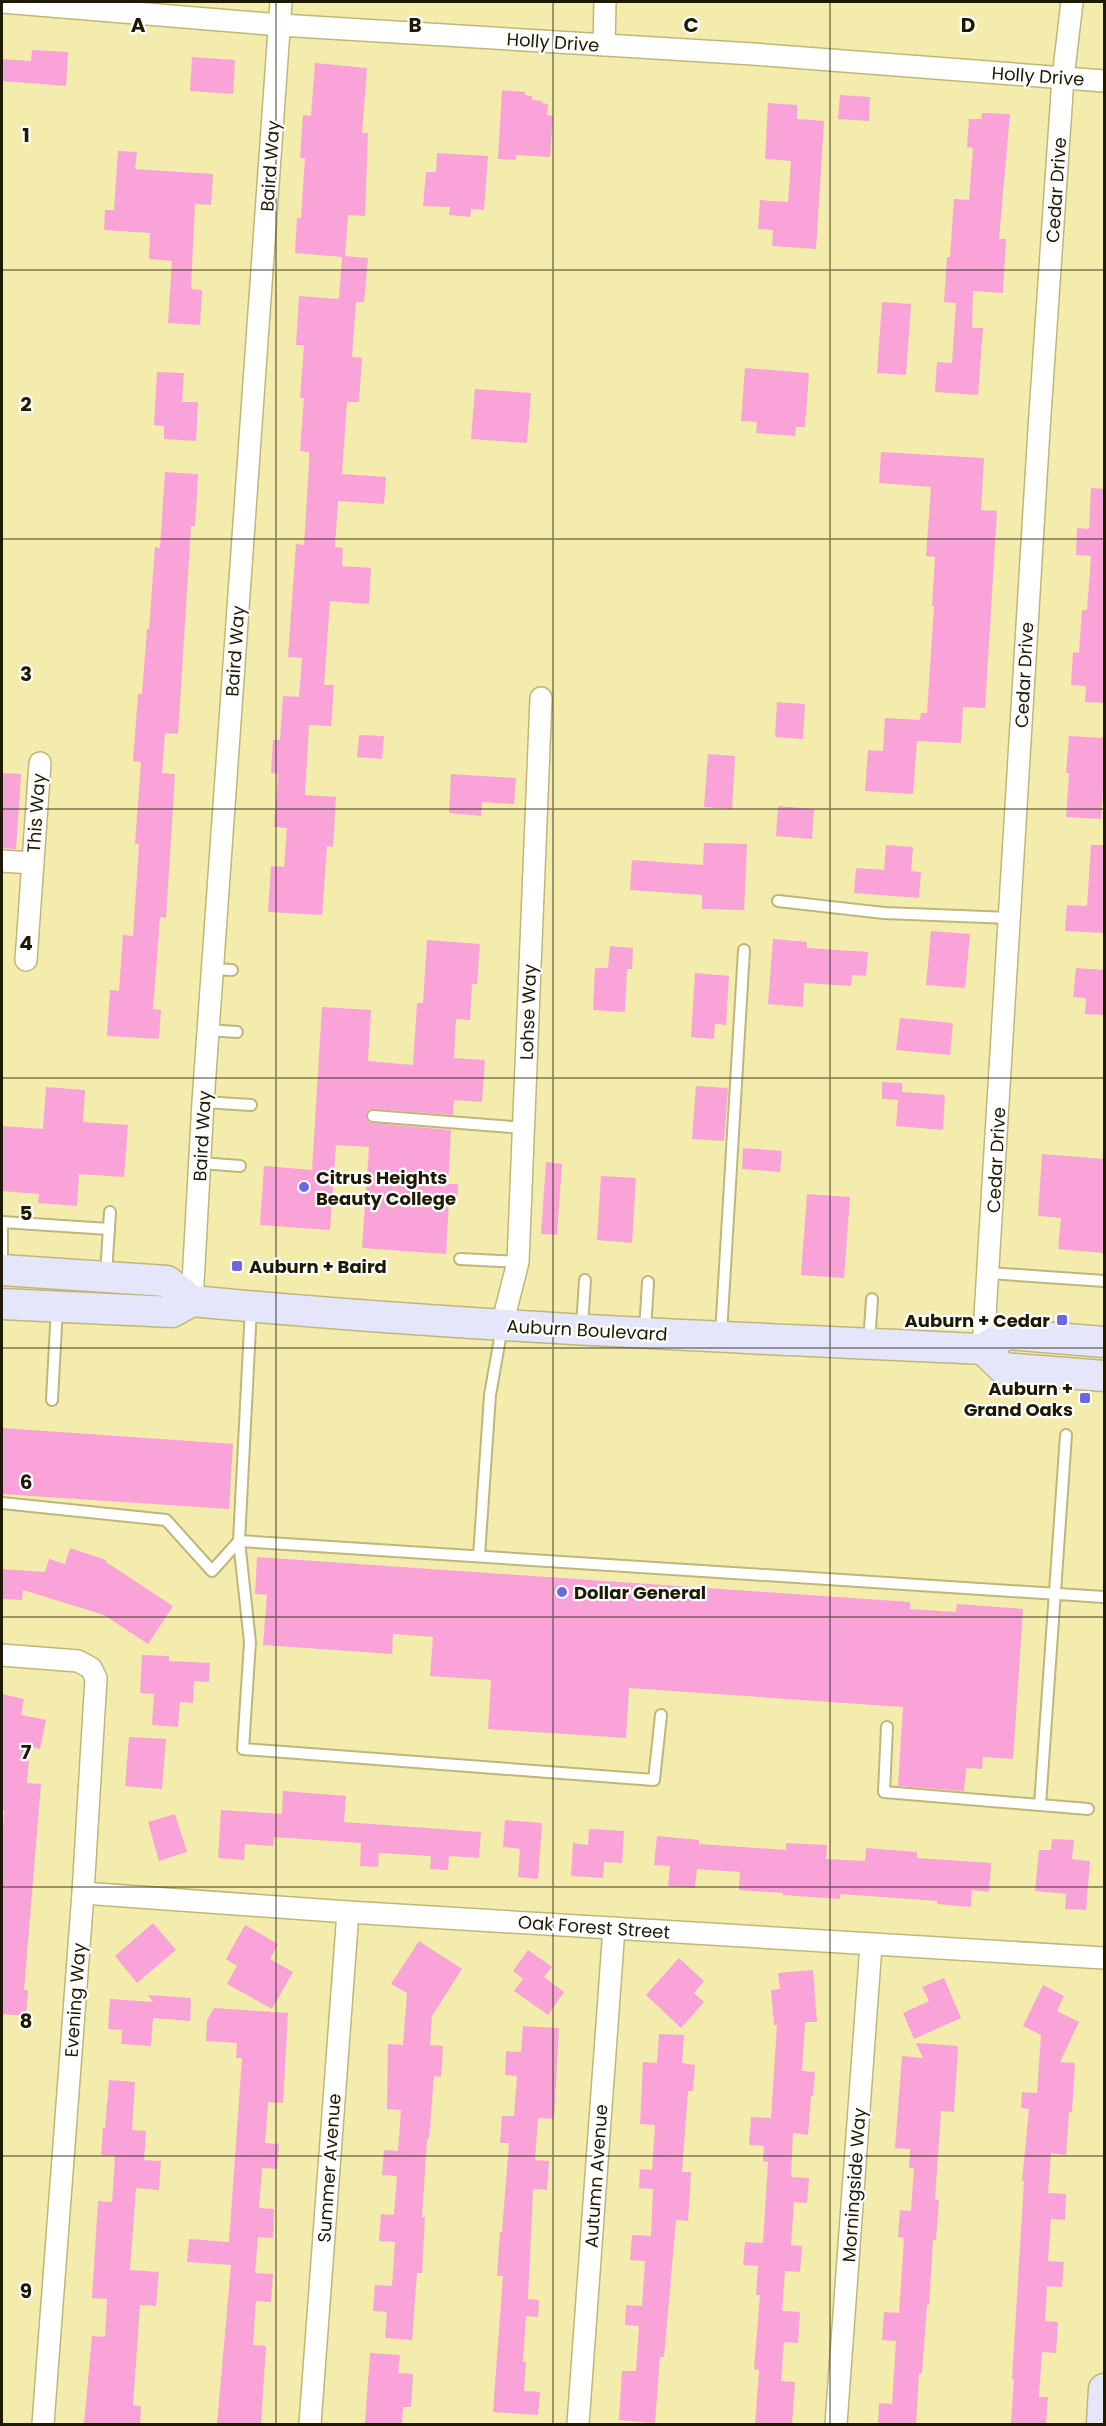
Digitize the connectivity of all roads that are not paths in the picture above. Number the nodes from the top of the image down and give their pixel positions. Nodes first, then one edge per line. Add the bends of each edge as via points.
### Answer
1 (2, 2) edge
2 (281, 2) edge
3 (605, 2) edge
4 (1072, 2) edge
5 (280, 25) junction
6 (604, 45) junction
7 (1064, 78) junction
8 (1100, 81) edge
9 (541, 698) dead end
10 (40, 763) dead end
11 (2, 861) edge
12 (33, 863) junction
13 (778, 901) dead end
14 (1010, 918) junction
15 (744, 950) dead end
16 (26, 960) dead end
17 (208, 1030) junction
18 (237, 1032) dead end
19 (203, 1102) junction
20 (251, 1105) dead end
21 (373, 1116) dead end
22 (524, 1128) junction
23 (201, 1163) junction
24 (240, 1166) dead end
25 (110, 1212) dead end
26 (2, 1222) edge
27 (109, 1229) junction
28 (460, 1259) dead end
29 (518, 1262) junction
30 (2, 1265) edge
31 (2, 1270) edge
32 (989, 1273) junction
33 (106, 1278) junction
34 (585, 1280) dead end
35 (1104, 1281) edge
36 (648, 1282) dead end
37 (872, 1299) dead end
38 (192, 1301) junction
39 (2, 1304) edge
40 (57, 1307) junction
41 (252, 1307) junction
42 (502, 1325) junction
43 (581, 1329) junction
44 (645, 1334) junction
45 (721, 1337) junction
46 (1104, 1342) edge
47 (869, 1344) junction
48 (983, 1349) junction
49 (1104, 1376) edge
50 (52, 1400) dead end
51 (1066, 1435) dead end
52 (2, 1503) edge
53 (239, 1541) junction
54 (479, 1556) junction
55 (1054, 1593) junction
56 (1104, 1597) edge
57 (2, 1655) edge
58 (662, 1715) dead end
59 (886, 1727) dead end
60 (1040, 1805) junction
61 (1088, 1809) dead end
62 (83, 1893) junction
63 (348, 1912) junction
64 (614, 1928) junction
65 (871, 1945) junction
66 (1104, 1958) edge
67 (1104, 2389) edge
68 (43, 2424) edge
69 (310, 2424) edge
70 (578, 2424) edge
71 (836, 2424) edge
72 (1102, 2424) edge

1 - 5 street, Holly Drive
2 - 5 street, Baird Way
3 - 6 street
4 - 7 street, Cedar Drive
5 - 6 street, Holly Drive
5 - 17 street, Baird Way via 222,970
6 - 7 street, Holly Drive
7 - 8 street, Holly Drive
7 - 14 street, Cedar Drive
9 - 22 street, Lohse Way
10 - 12 street, This Way
11 - 12 street, This Way
12 - 16 street, This Way
13 - 14 lane via 884,913
14 - 32 street, Cedar Drive
15 - 45 lane
17 - 18 lane
17 - 19 street, Baird Way
19 - 20 lane
19 - 23 street, Baird Way
21 - 22 lane
22 - 29 street, Lohse Way
23 - 24 lane
23 - 38 street, Baird Way
25 - 27 lane
26 - 27 lane
26 - 30 lane
27 - 33 lane
28 - 29 lane
29 - 42 street, Lohse Way
31 - 33 main road
32 - 35 lane
32 - 48 street, Cedar Drive
33 - 38 main road via 167,1281
34 - 43 lane
36 - 44 lane
37 - 47 lane
38 - 40 main road, Auburn Boulevard via 172,1312
38 - 41 main road, Auburn Boulevard
39 - 40 main road, Auburn Boulevard
40 - 50 lane
41 - 42 main road, Auburn Boulevard
41 - 53 lane
42 - 43 main road, Auburn Boulevard
42 - 54 lane via 490,1395
43 - 44 main road, Auburn Boulevard
44 - 45 main road, Auburn Boulevard
45 - 47 main road, Auburn Boulevard
46 - 48 main road via 1007,1334
47 - 48 main road, Auburn Boulevard
48 - 49 main road via 1003,1368
51 - 55 lane
52 - 53 lane via 166,1520 212,1571
53 - 54 lane
53 - 58 lane via 250,1642 243,1749 654,1780
54 - 55 lane
55 - 56 lane
55 - 60 lane
57 - 62 street, Evening Way via 78,1661 91,1668 96,1678
59 - 60 lane via 884,1792
60 - 61 lane
62 - 63 street, Oak Forest Street
62 - 68 street, Evening Way
63 - 64 street, Oak Forest Street
63 - 69 street, Summer Avenue
64 - 65 street, Oak Forest Street
64 - 70 street, Autumn Avenue
65 - 66 street, Oak Forest Street
65 - 71 street, Morningside Way
67 - 72 main road

